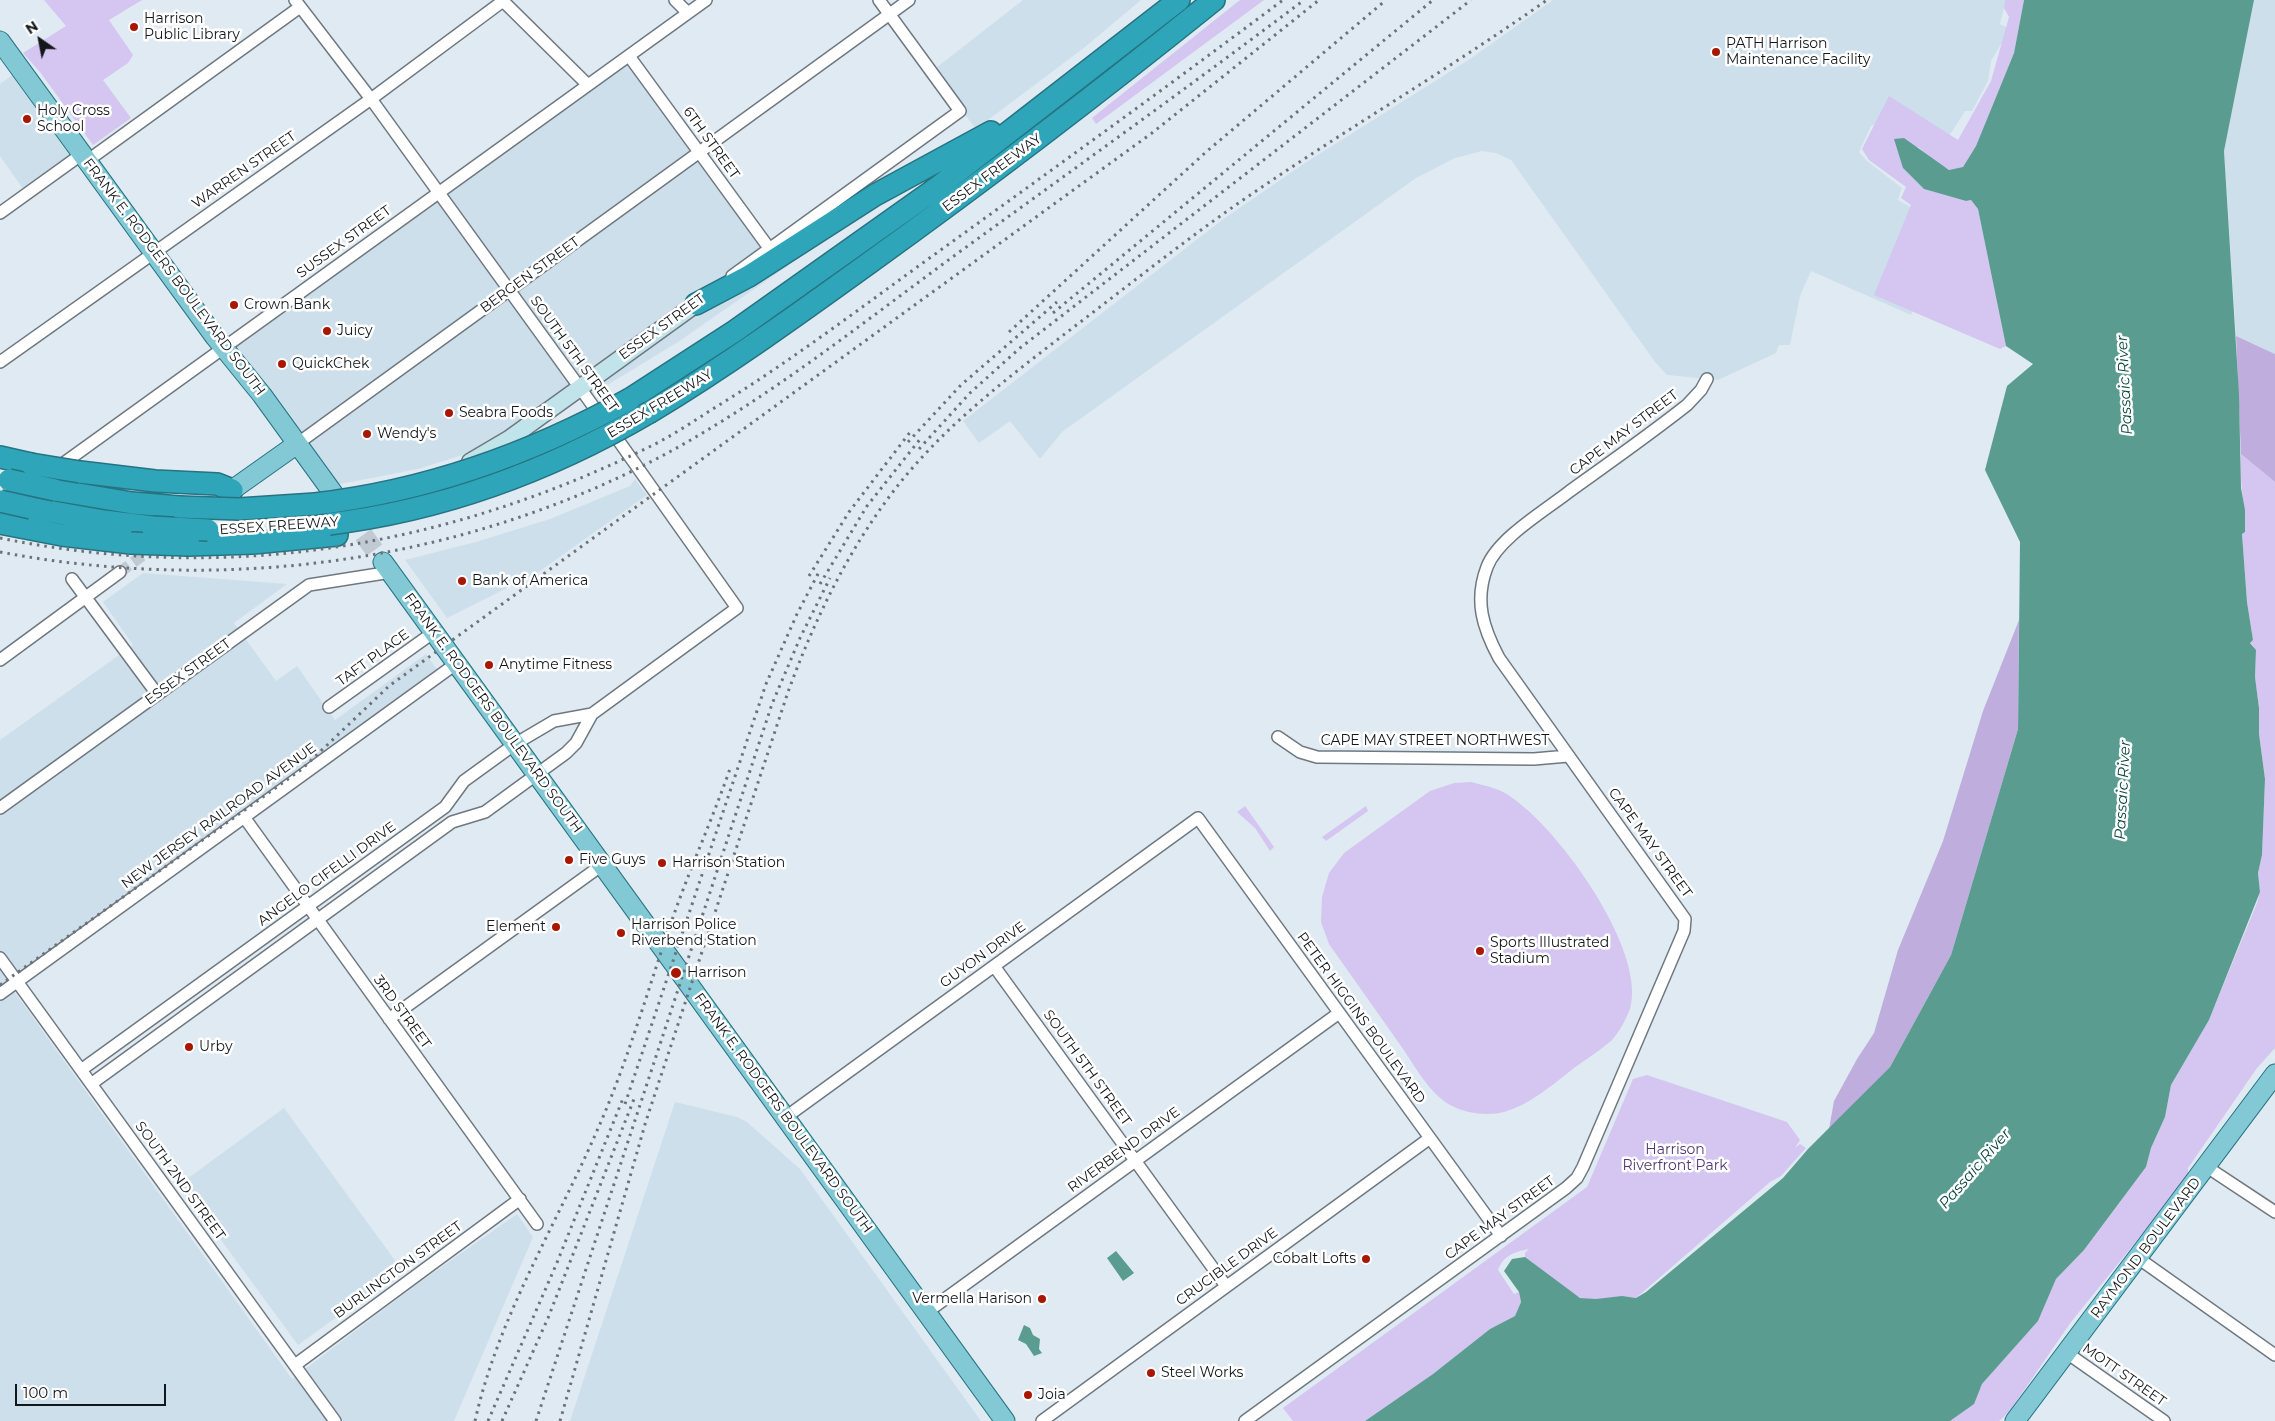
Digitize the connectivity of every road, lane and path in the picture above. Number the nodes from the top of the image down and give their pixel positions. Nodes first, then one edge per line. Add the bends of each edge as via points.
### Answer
1 (676, 0) edge
2 (706, 0) edge
3 (879, 0) edge
4 (909, 0) edge
5 (1179, 0) edge
6 (1214, 0) edge
7 (503, 1) edge
8 (298, 4) edge
9 (688, 13) junction
10 (890, 14) junction
11 (0, 41) edge
12 (629, 56) junction
13 (588, 85) junction
14 (371, 99) junction
15 (1026, 119) junction
16 (699, 152) junction
17 (85, 157) junction
18 (438, 192) junction
19 (0, 213) edge
20 (769, 248) junction
21 (154, 252) junction
22 (509, 290) junction
23 (696, 304) junction
24 (223, 347) junction
25 (0, 362) edge
26 (1707, 379) dead end
27 (580, 387) junction
28 (297, 444) junction
29 (0, 457) edge
30 (4, 479) edge
31 (236, 499) junction
32 (0, 501) edge
33 (347, 512) joint
34 (2, 519) edge
35 (333, 529) junction
36 (141, 547) junction
37 (387, 567) joint
38 (120, 572) tunnel mouth
39 (72, 579) dead end
40 (85, 598) junction
41 (737, 608) joint
42 (434, 632) junction
43 (0, 660) edge
44 (457, 663) junction
45 (157, 694) junction
46 (329, 708) dead end
47 (592, 714) junction
48 (1278, 737) dead end
49 (514, 744) junction
50 (1568, 756) junction
51 (537, 774) junction
52 (0, 808) edge
53 (244, 817) junction
54 (1198, 818) joint
55 (603, 868) junction
56 (308, 907) junction
57 (318, 920) junction
58 (0, 958) edge
59 (994, 966) junction
60 (17, 982) junction
61 (0, 994) edge
62 (1339, 1013) junction
63 (389, 1020) junction
64 (81, 1070) junction
65 (2275, 1074) edge
66 (91, 1084) junction
67 (786, 1117) junction
68 (1430, 1138) junction
69 (1136, 1160) junction
70 (2207, 1168) junction
71 (520, 1199) junction
72 (2275, 1212) edge
73 (537, 1224) dead end
74 (1501, 1236) junction
75 (2138, 1258) junction
76 (1226, 1286) junction
77 (926, 1312) junction
78 (2067, 1353) junction
79 (2275, 1355) edge
80 (295, 1365) junction
81 (335, 1421) edge
82 (1005, 1421) edge
83 (1042, 1421) edge
84 (1245, 1421) edge
85 (2015, 1421) edge
86 (2164, 1421) edge

1 - 9 street
2 - 9 street, SUSSEX STREET
3 - 10 street
4 - 10 street, BERGEN STREET
5 - 15 highway, ESSEX FREEWAY
6 - 35 highway, ESSEX FREEWAY, bridge via 1036,141 941,211 802,312 650,412 554,462 468,494
7 - 13 street
7 - 14 street, WARREN STREET
8 - 14 street, SOUTH 5TH STREET
8 - 17 street
9 - 12 street, SUSSEX STREET
10 - 16 street, BERGEN STREET
10 - 20 street, ESSEX STREET via 960,111
11 - 17 main road, FRANK E. RODGERS BOULEVARD SOUTH
12 - 13 street, SUSSEX STREET
12 - 16 street, 6TH STREET
13 - 18 street, SUSSEX STREET
14 - 18 street, SOUTH 5TH STREET
14 - 21 street, WARREN STREET
15 - 23 highway via 996,130 889,187 749,276
15 - 31 highway, ESSEX FREEWAY, bridge via 796,289 674,372 630,399 546,442 469,471 389,492 315,504
16 - 20 street, 6TH STREET
16 - 22 street, BERGEN STREET
17 - 19 street
17 - 21 main road, FRANK E. RODGERS BOULEVARD SOUTH
18 - 22 street, SOUTH 5TH STREET
18 - 24 street, SUSSEX STREET
20 - 23 street, ESSEX STREET
21 - 24 main road, FRANK E. RODGERS BOULEVARD SOUTH
21 - 25 street, WARREN STREET
22 - 27 street, SOUTH 5TH STREET
22 - 28 street, BERGEN STREET
23 - 27 street, ESSEX STREET
24 - 28 main road, FRANK E. RODGERS BOULEVARD SOUTH
24 - 34 street, SUSSEX STREET
26 - 50 street, CAPE MAY STREET via 1687,405 1527,523 1495,552 1487,567 1480,612 1487,635 1499,658
27 - 33 street, ESSEX STREET via 482,455 442,475
27 - 41 street, SOUTH 5TH STREET
28 - 31 main road, BERGEN STREET
28 - 33 main road, FRANK E. RODGERS BOULEVARD SOUTH
29 - 31 highway, bridge via 80,472 217,484
30 - 31 highway, ESSEX FREEWAY, bridge via 132,503 179,507
31 - 36 street, BERGEN STREET
32 - 35 highway, ESSEX FREEWAY, bridge via 152,527
34 - 36 highway via 62,536
35 - 36 highway, bridge via 252,543
37 - 42 main road, FRANK E. RODGERS BOULEVARD SOUTH
37 - 45 street, ESSEX STREET via 309,585
38 - 40 street
39 - 40 street
40 - 43 street
40 - 45 street
41 - 47 street, ANGELO CIFELLI DRIVE
42 - 44 main road, FRANK E. RODGERS BOULEVARD SOUTH
42 - 46 street, TAFT PLACE
44 - 49 main road, FRANK E. RODGERS BOULEVARD SOUTH
44 - 53 street, NEW JERSEY RAILROAD AVENUE
45 - 52 street, ESSEX STREET
47 - 49 street, ANGELO CIFELLI DRIVE via 554,721
47 - 51 street, ANGELO CIFELLI DRIVE via 571,749
48 - 50 street, CAPE MAY STREET NORTHWEST via 1300,752 1317,757 1534,759
49 - 51 main road, FRANK E. RODGERS BOULEVARD SOUTH
49 - 56 street, ANGELO CIFELLI DRIVE via 464,781 445,807
50 - 74 street, CAPE MAY STREET via 1682,912 1685,925 1580,1173 1566,1188
51 - 55 main road, FRANK E. RODGERS BOULEVARD SOUTH
51 - 57 street, ANGELO CIFELLI DRIVE via 485,812 452,822
53 - 56 street, 3RD STREET
53 - 60 street, NEW JERSEY RAILROAD AVENUE
54 - 59 street, GUYON DRIVE
54 - 62 street, PETER HIGGINS BOULEVARD
55 - 63 street
55 - 67 main road, FRANK E. RODGERS BOULEVARD SOUTH
56 - 57 street, 3RD STREET
56 - 64 street, ANGELO CIFELLI DRIVE
57 - 63 street, 3RD STREET
57 - 66 street, ANGELO CIFELLI DRIVE
58 - 60 street, SOUTH 2ND STREET
59 - 67 street, GUYON DRIVE
59 - 69 street, SOUTH 5TH STREET
60 - 61 street, NEW JERSEY RAILROAD AVENUE
60 - 64 street, SOUTH 2ND STREET
62 - 68 street, PETER HIGGINS BOULEVARD
62 - 69 street, RIVERBEND DRIVE
63 - 71 street, 3RD STREET
64 - 66 street, SOUTH 2ND STREET
65 - 70 main road, RAYMOND BOULEVARD
66 - 80 street, SOUTH 2ND STREET
67 - 77 main road, FRANK E. RODGERS BOULEVARD SOUTH
68 - 74 street, PETER HIGGINS BOULEVARD
68 - 76 street, CRUCIBLE DRIVE
69 - 76 street, SOUTH 5TH STREET
69 - 77 street, RIVERBEND DRIVE
70 - 72 street
70 - 75 main road, RAYMOND BOULEVARD
71 - 73 street, 3RD STREET
71 - 80 street, BURLINGTON STREET
74 - 84 street, CAPE MAY STREET
75 - 78 main road, RAYMOND BOULEVARD
75 - 79 street
76 - 83 street, CRUCIBLE DRIVE
77 - 82 main road, FRANK E. RODGERS BOULEVARD SOUTH
78 - 85 main road, RAYMOND BOULEVARD
78 - 86 street, MOTT STREET
80 - 81 street, SOUTH 2ND STREET

